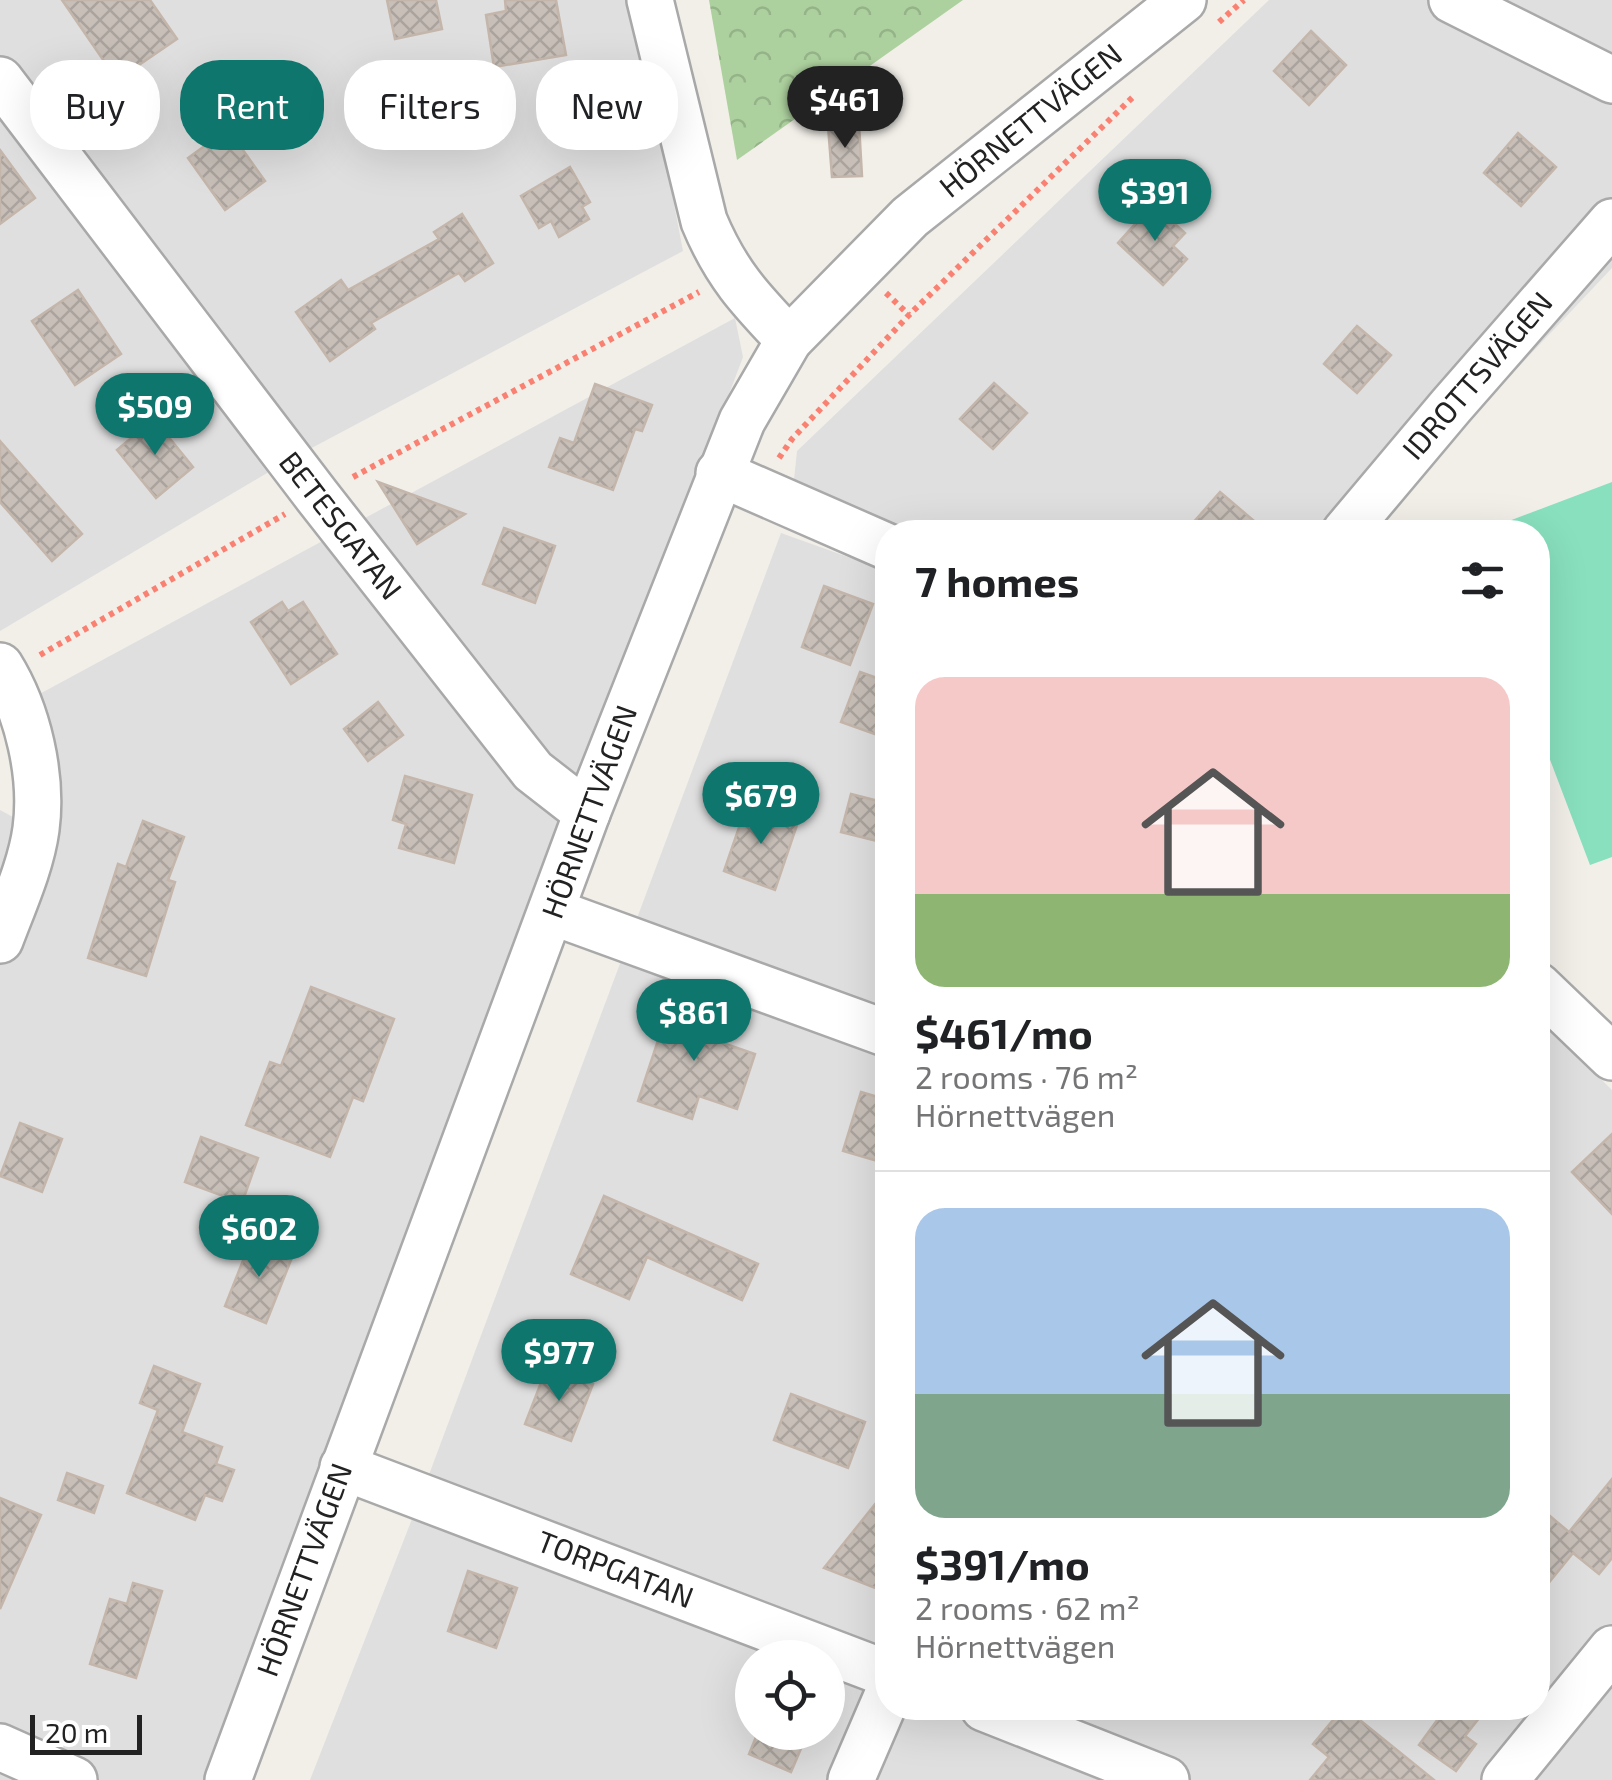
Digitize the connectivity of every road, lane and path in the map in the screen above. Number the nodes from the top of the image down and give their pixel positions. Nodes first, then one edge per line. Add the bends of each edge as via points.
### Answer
1 (650, 0) edge
2 (1244, 0) edge
3 (1452, 0) edge
4 (1199, 12) edge
5 (0, 80) edge
6 (1612, 80) edge
7 (1144, 87) dead end
8 (1612, 222) edge
9 (731, 275) junction
10 (789, 340) junction
11 (719, 473) junction
12 (760, 490) junction
13 (317, 496) junction
14 (1355, 520) edge
15 (875, 541) edge
16 (2, 671) edge
17 (587, 813) junction
18 (553, 912) junction
19 (0, 940) edge
20 (1550, 998) edge
21 (875, 1029) edge
22 (1612, 1058) edge
23 (343, 1468) junction
24 (1612, 1649) edge
25 (875, 1669) edge
26 (877, 1720) edge
27 (1014, 1720) edge
28 (0, 1747) edge
29 (74, 1780) edge
30 (228, 1780) edge
31 (852, 1780) edge
32 (1166, 1780) edge
33 (1505, 1780) edge

1 - 9 street via 704,220
2 - 4 path
3 - 6 street
4 - 10 street, HÖRNETTVÄGEN via 910,217
5 - 13 street, BETESGATAN
7 - 12 path via 909,314 792,439
8 - 14 street, IDROTTSVÄGEN
9 - 10 street
9 - 13 path
10 - 11 street, HÖRNETTVÄGEN
11 - 12 street
11 - 17 street, HÖRNETTVÄGEN
12 - 15 street
13 - 16 path
13 - 17 street, BETESGATAN via 533,772
16 - 19 street via 22,704 34,760 36,829
17 - 18 street, HÖRNETTVÄGEN
18 - 21 street
18 - 23 street, HÖRNETTVÄGEN
20 - 22 street
23 - 25 street, TORPGATAN
23 - 30 street, HÖRNETTVÄGEN
24 - 33 street
26 - 31 street
27 - 32 street
28 - 29 street

